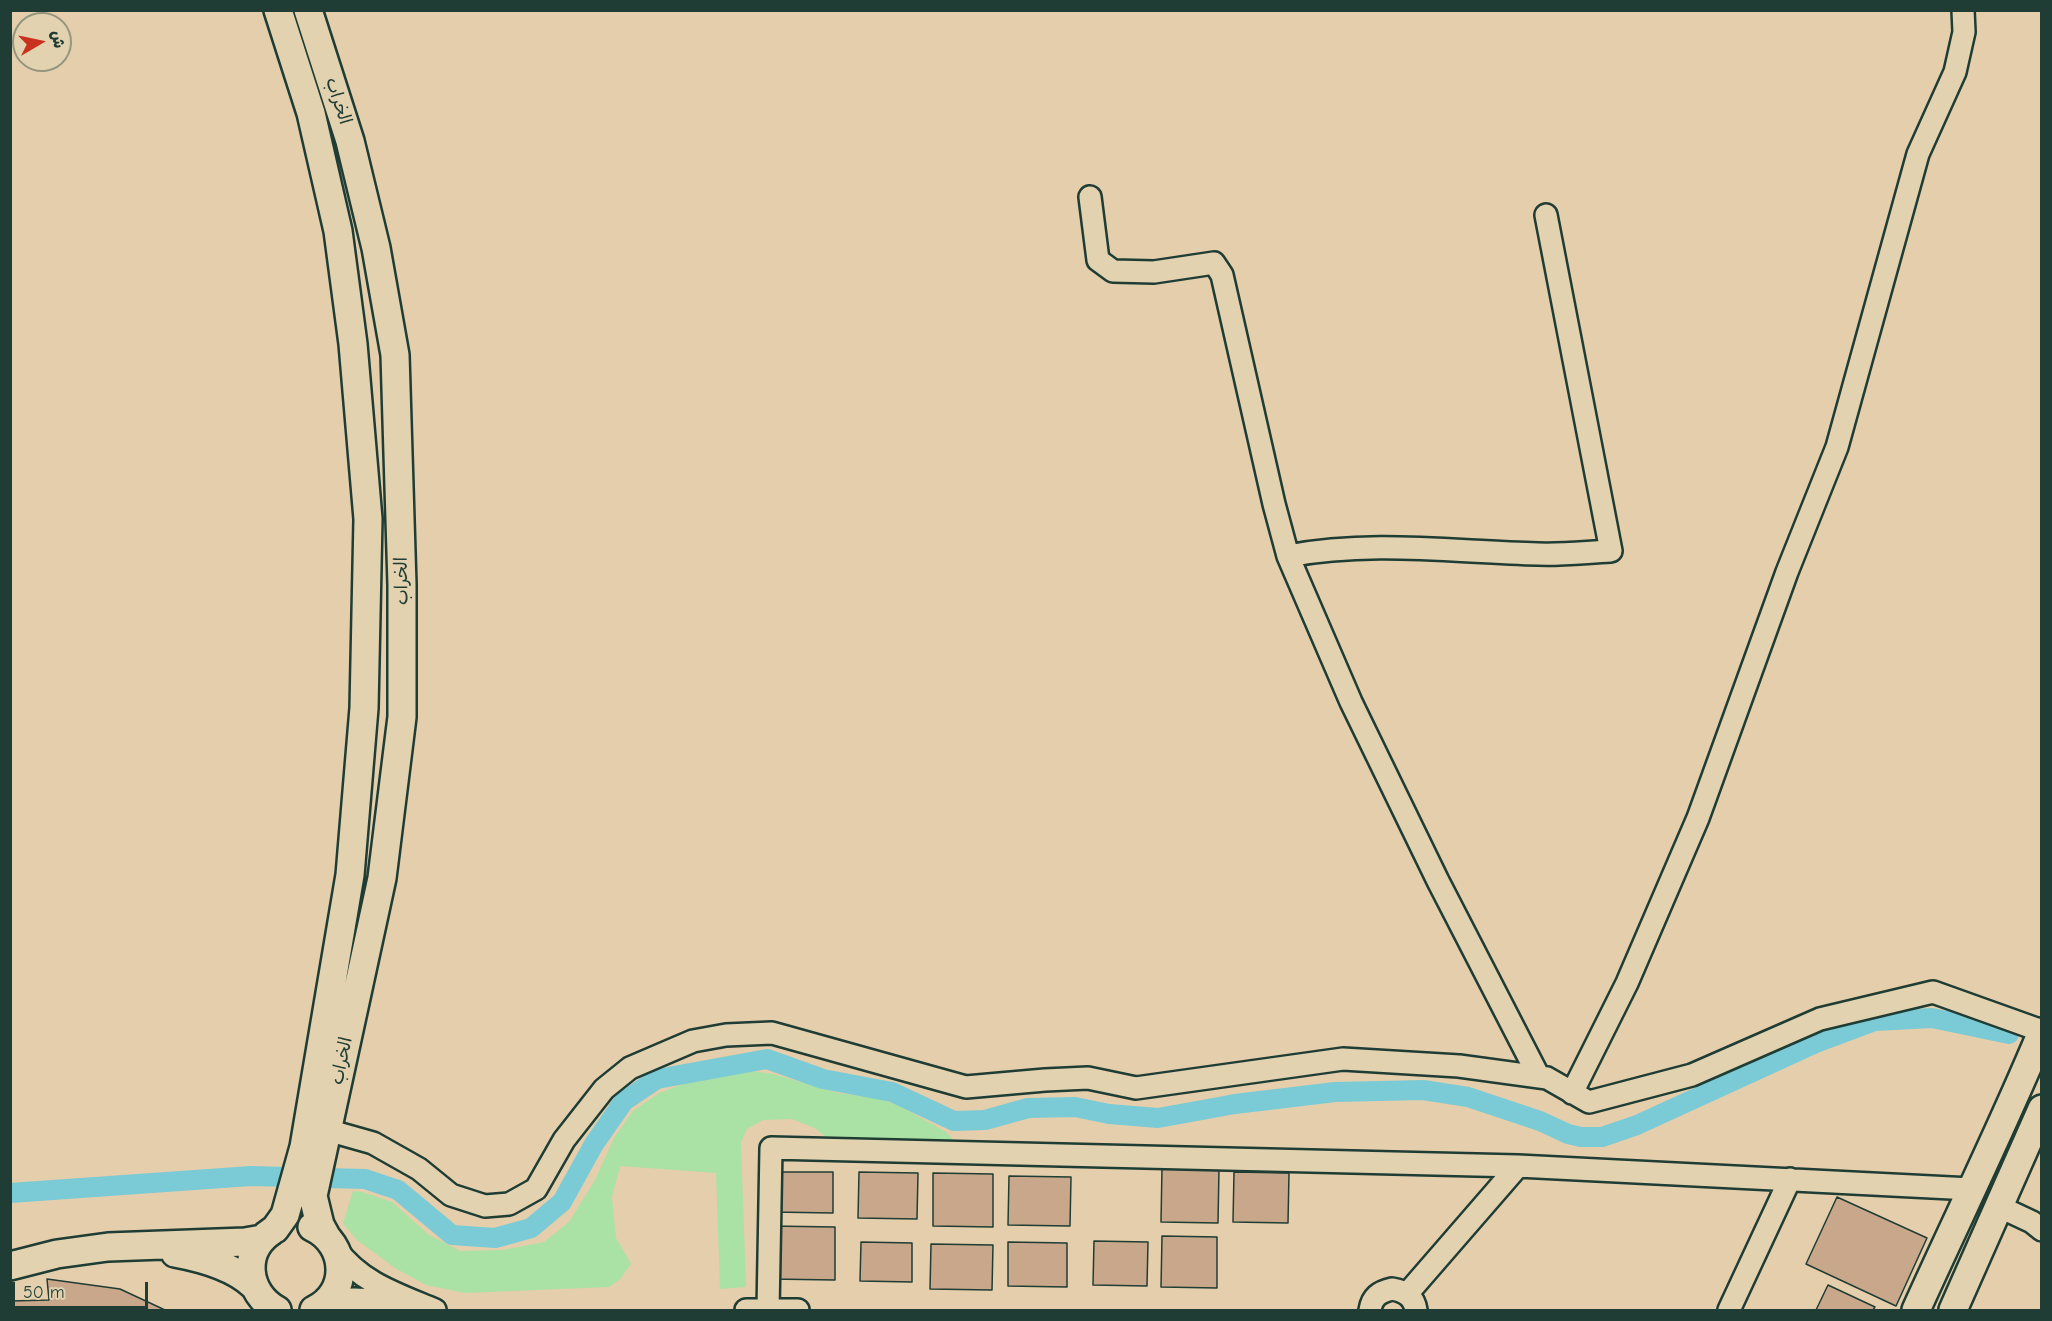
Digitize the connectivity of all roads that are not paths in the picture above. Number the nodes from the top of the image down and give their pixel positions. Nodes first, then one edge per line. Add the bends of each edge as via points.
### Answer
1 (278, 10) edge
2 (308, 10) edge
3 (1963, 10) edge
4 (1090, 197) dead end
5 (1546, 215) dead end
6 (1288, 556) junction
7 (2042, 1031) edge
8 (1539, 1077) junction
9 (1572, 1093) junction
10 (2042, 1109) edge
11 (318, 1144) junction
12 (1518, 1166) junction
13 (1790, 1179) junction
14 (1971, 1189) junction
15 (303, 1194) junction
16 (2000, 1207) junction
17 (2042, 1230) edge
18 (268, 1234) junction
19 (331, 1242) junction
20 (141, 1246) junction
21 (10, 1266) edge
22 (253, 1285) junction
23 (1411, 1302) edge
24 (1371, 1306) edge
25 (320, 1308) edge
26 (768, 1310) edge
27 (277, 1311) edge
28 (428, 1311) edge
29 (435, 1311) edge
30 (746, 1311) edge
31 (798, 1311) edge
32 (1351, 1311) edge
33 (1729, 1311) edge
34 (1917, 1311) edge
35 (1953, 1311) edge

1 - 11 main road via 311,113 338,231 353,344 368,519 364,708 351,875
2 - 11 main road, الخراب via 350,141 376,248 395,356 402,585 402,717 382,878
3 - 9 street via 1964,32 1955,72 1918,154 1837,447 1698,818 1628,983
4 - 6 street via 1098,260 1113,271 1154,272 1214,263 1222,274
5 - 6 street via 1611,551 1540,554 1392,546 1324,549
6 - 8 street via 1356,712
7 - 9 street via 1933,992 1820,1019 1692,1075 1589,1102
7 - 14 main road
8 - 9 street
8 - 11 street via 1459,1066 1343,1059 1136,1088 1088,1078 966,1087 772,1034 726,1035 693,1041 630,1068 604,1089 564,1140 536,1189 509,1204 485,1206 451,1195 419,1169 373,1143
10 - 16 main road
11 - 15 main road
12 - 13 street
12 - 23 street
12 - 26 street via 771,1148
13 - 14 street
13 - 33 street
14 - 34 main road
15 - 18 main road
15 - 19 main road
16 - 17 street
16 - 35 main road
18 - 19 main road via 292,1224 301,1225
18 - 20 main road via 245,1242
18 - 22 main road via 253,1255
19 - 25 main road via 339,1257 340,1273 336,1289
19 - 29 street via 361,1275
20 - 21 main road via 57,1254
20 - 22 main road via 193,1256 232,1270
22 - 27 main road via 266,1304
23 - 24 street via 1392,1289 1377,1295
24 - 32 street
25 - 28 street via 349,1298
26 - 30 street
26 - 31 street

